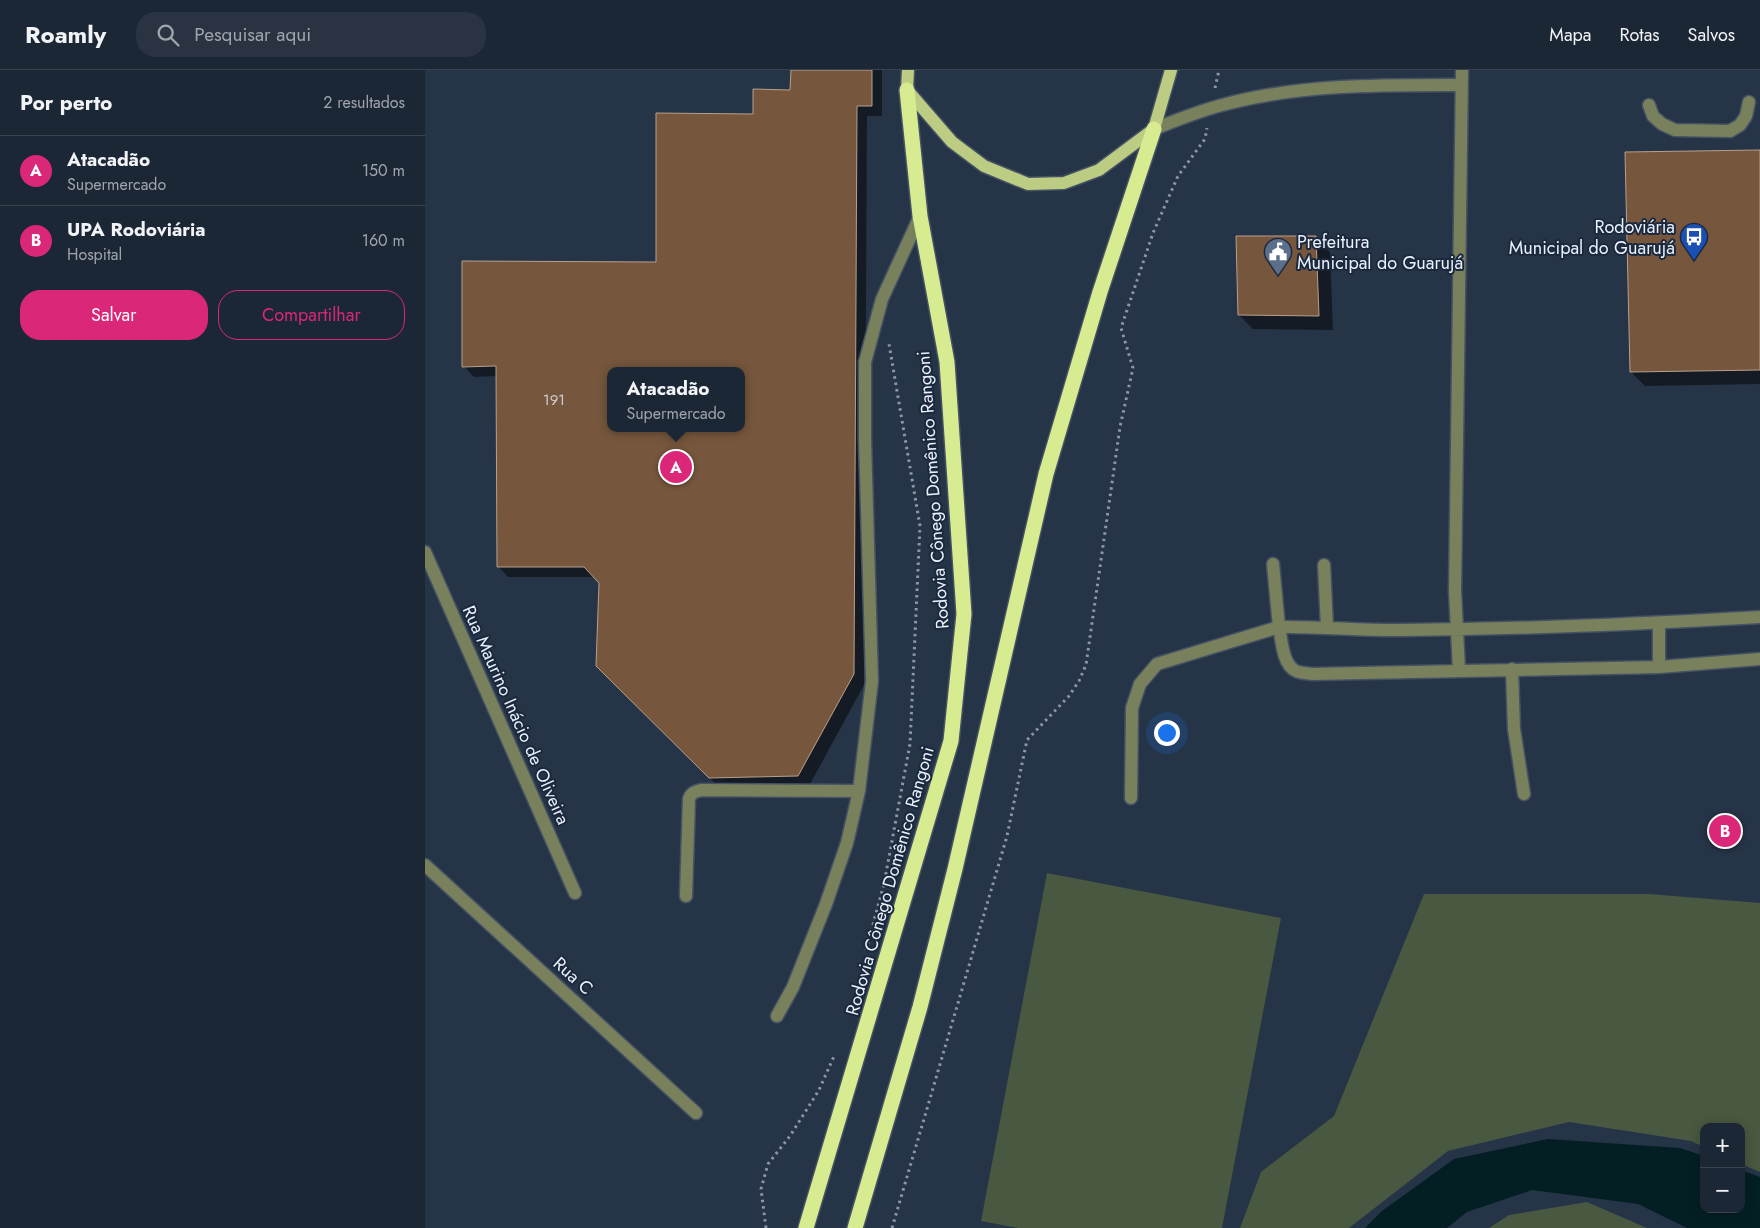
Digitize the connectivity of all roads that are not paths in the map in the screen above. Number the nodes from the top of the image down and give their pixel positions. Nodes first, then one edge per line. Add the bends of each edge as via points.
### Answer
1 (908, 70) edge
2 (1171, 70) edge
3 (1462, 70) edge
4 (1461, 85) junction
5 (907, 90) junction
6 (1749, 102) dead end
7 (1649, 105) dead end
8 (1154, 129) junction
9 (920, 216) junction
10 (425, 552) edge
11 (1273, 564) dead end
12 (1324, 565) dead end
13 (1760, 618) edge
14 (1659, 623) junction
15 (1279, 627) junction
16 (1327, 627) junction
17 (1456, 630) junction
18 (1760, 659) edge
19 (1659, 667) junction
20 (1512, 669) junction
21 (1459, 670) junction
22 (859, 791) junction
23 (1525, 794) dead end
24 (1131, 798) dead end
25 (425, 865) edge
26 (575, 893) dead end
27 (686, 896) dead end
28 (777, 1016) dead end
29 (696, 1113) dead end
30 (806, 1228) edge
31 (855, 1228) edge

1 - 5 main road
2 - 8 main road
3 - 4 street
4 - 8 street via 1357,85 1281,92 1211,108
4 - 17 street
5 - 8 main road via 952,142 984,166 1028,184 1064,183 1099,170
5 - 9 highway, Rodovia Cônego Domênico Rangoni
6 - 7 street via 1746,116 1730,131 1675,130 1653,116
8 - 31 highway via 1100,292 1046,474 920,1008
9 - 22 street via 882,299 865,362 871,681
9 - 30 highway, Rodovia Cônego Domênico Rangoni via 947,362 964,614 951,741
10 - 26 street, Rua Maurino Inácio de Oliveira
11 - 15 street
12 - 16 street
13 - 14 street
14 - 17 street
14 - 19 street
15 - 16 street
15 - 21 street via 1286,660 1298,672
15 - 24 street via 1157,664 1140,684 1132,708
16 - 17 street
17 - 21 street
18 - 19 street
19 - 20 street
20 - 21 street
20 - 23 street via 1514,729
22 - 27 street via 694,792 689,799
22 - 28 street via 847,843 826,904 793,986
25 - 29 street, Rua C

